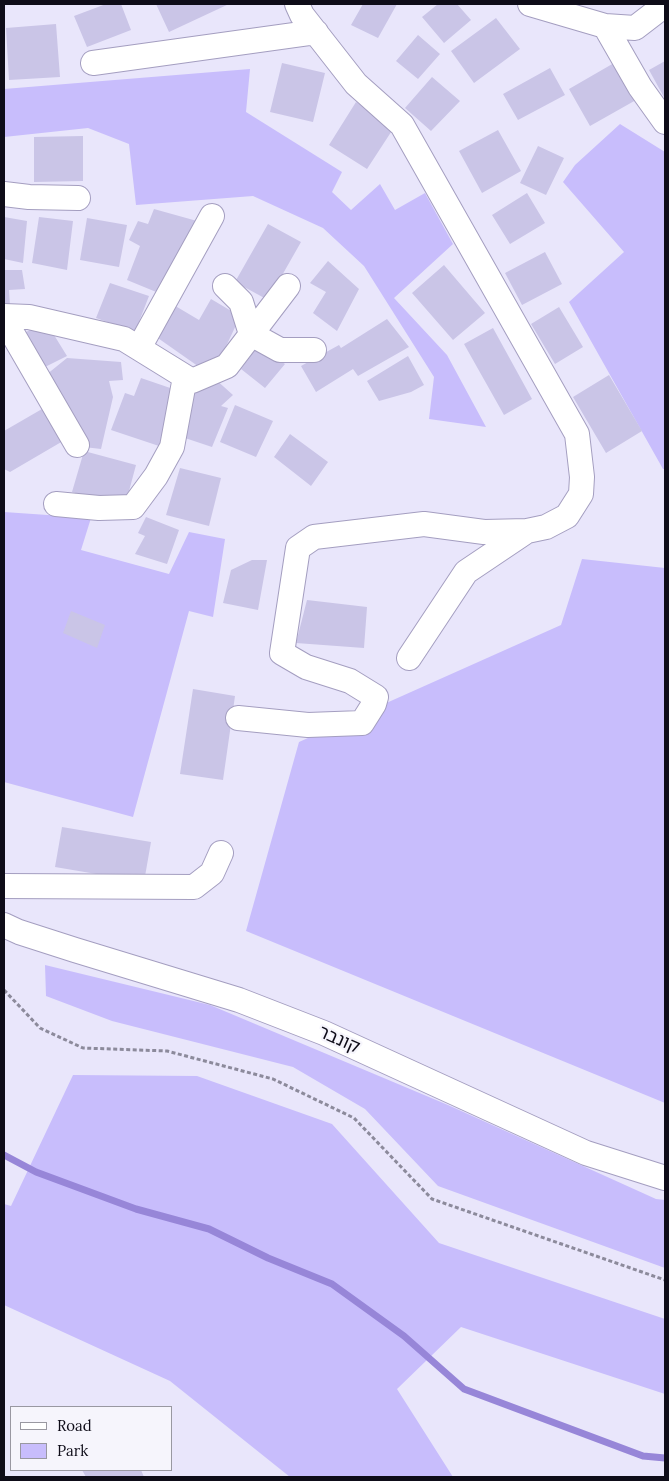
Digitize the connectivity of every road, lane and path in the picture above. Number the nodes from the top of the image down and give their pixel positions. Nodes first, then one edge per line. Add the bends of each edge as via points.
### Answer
1 (297, 4) edge
2 (530, 4) edge
3 (665, 5) edge
4 (605, 26) junction
5 (316, 32) junction
6 (93, 63) dead end
7 (665, 122) edge
8 (4, 194) edge
9 (78, 198) dead end
10 (212, 216) dead end
11 (225, 286) dead end
12 (288, 286) dead end
13 (4, 318) edge
14 (251, 334) junction
15 (139, 348) junction
16 (314, 350) dead end
17 (185, 377) junction
18 (77, 445) dead end
19 (56, 504) dead end
20 (527, 531) junction
21 (409, 658) dead end
22 (238, 718) dead end
23 (221, 853) dead end
24 (4, 886) edge
25 (4, 925) edge
26 (4, 990) edge
27 (665, 1178) edge
28 (665, 1280) edge

1 - 5 street
2 - 4 street
3 - 4 street via 635,28
4 - 7 street via 640,87
5 - 6 street
5 - 20 street via 356,84 402,125 577,434 582,477 580,494 567,516 546,527
8 - 9 street
10 - 15 street
11 - 14 street via 241,302
12 - 14 street
13 - 15 street via 29,317 124,339
13 - 18 street
14 - 16 street via 280,350
14 - 17 street via 227,366 192,381
15 - 17 street
17 - 19 street via 172,447 133,507
20 - 21 street via 466,572
20 - 22 street via 484,532 424,524 314,537 298,548 282,654 306,667 350,681 376,697 374,704 362,723 308,725
23 - 24 street via 212,873 194,887
25 - 27 street, קונבר via 239,1000 324,1033 586,1153
26 - 28 path via 40,1028 83,1048 167,1051 273,1079 354,1118 432,1199

